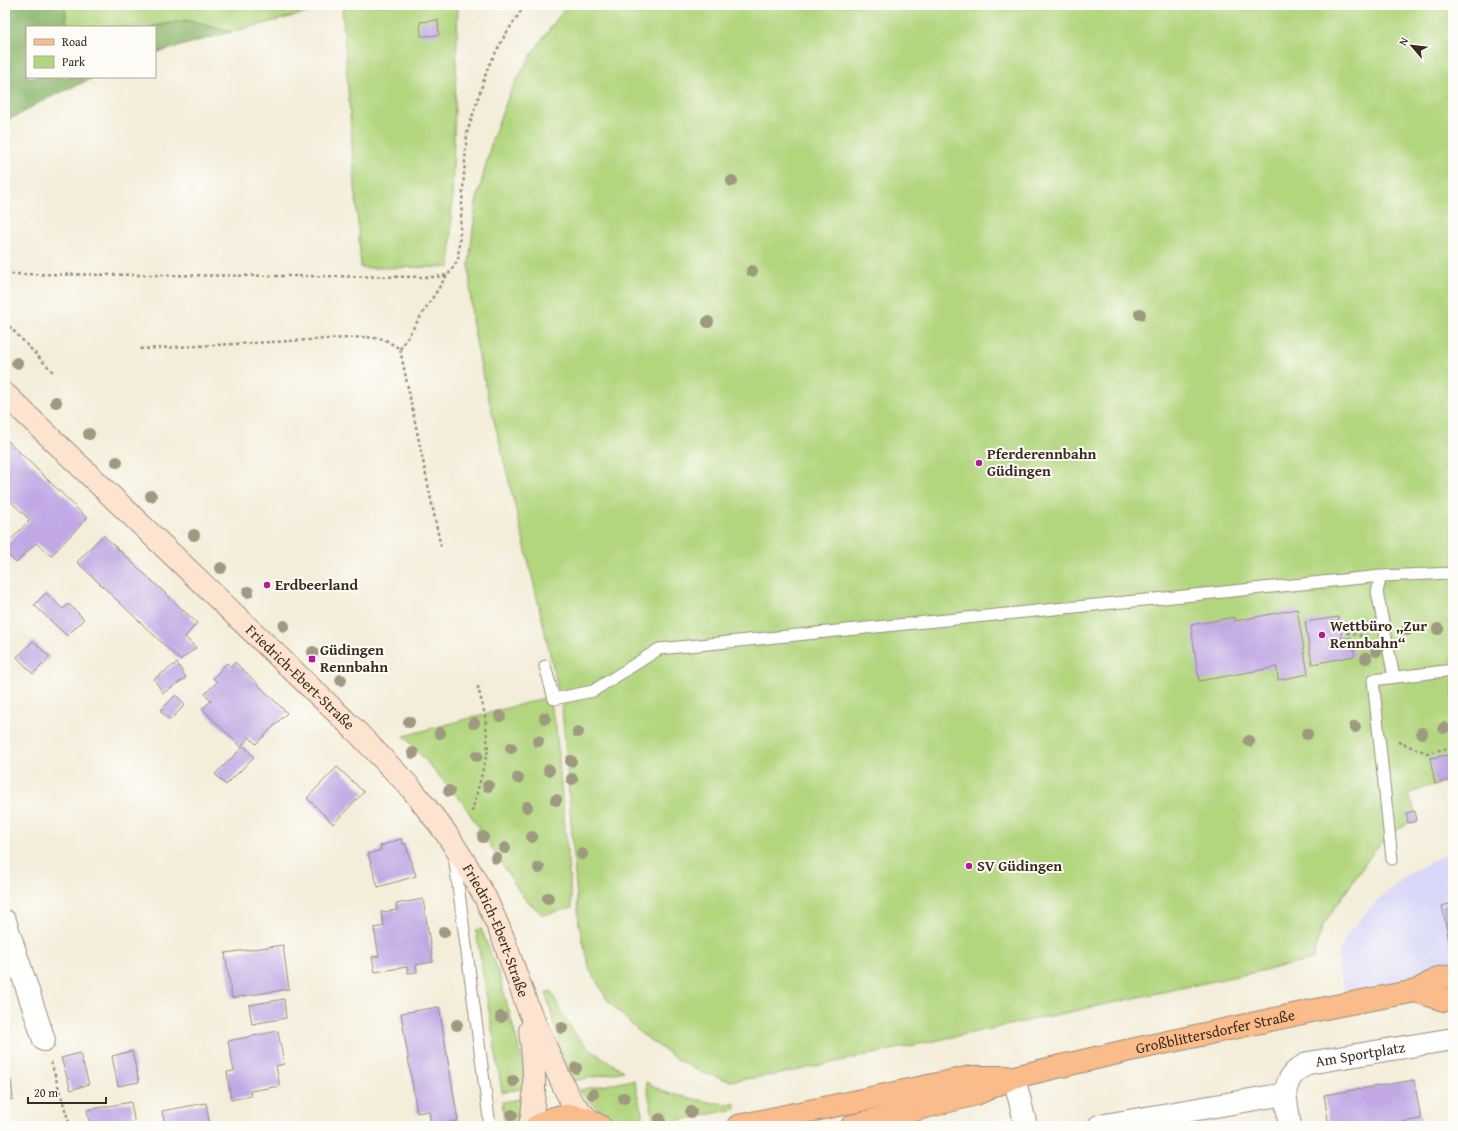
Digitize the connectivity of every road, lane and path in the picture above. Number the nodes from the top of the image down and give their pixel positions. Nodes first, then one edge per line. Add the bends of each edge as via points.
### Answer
1 (525, 5) edge
2 (5, 274) edge
3 (448, 275) junction
4 (5, 322) edge
5 (140, 349) dead end
6 (400, 349) junction
7 (54, 373) dead end
8 (5, 394) edge
9 (441, 548) dead end
10 (1453, 573) edge
11 (1381, 576) junction
12 (1356, 625) dead end
13 (1346, 627) junction
14 (1340, 628) dead end
15 (1347, 633) dead end
16 (545, 666) dead end
17 (1453, 670) edge
18 (1394, 677) junction
19 (477, 683) dead end
20 (1378, 736) junction
21 (1453, 747) edge
22 (472, 812) dead end
23 (452, 843) junction
24 (1392, 859) dead end
25 (5, 921) edge
26 (1453, 976) edge
27 (1416, 991) junction
28 (1453, 999) edge
29 (528, 1008) junction
30 (1453, 1039) edge
31 (44, 1040) dead end
32 (50, 1062) dead end
33 (1014, 1077) junction
34 (1286, 1094) junction
35 (1169, 1120) edge
36 (594, 1122) edge
37 (70, 1126) edge
38 (490, 1126) edge
39 (530, 1126) edge
40 (537, 1126) edge
41 (738, 1126) edge
42 (852, 1126) edge
43 (1026, 1126) edge
44 (1099, 1126) edge
45 (1290, 1126) edge

1 - 3 path via 488,67 467,133 458,260
2 - 3 path via 428,277
3 - 6 path
4 - 7 path
5 - 6 path via 365,338 384,339
6 - 9 path
8 - 23 main road, Friedrich-Ebert-Straße via 373,748 410,787
10 - 11 lane
11 - 16 lane via 659,649 593,691 554,700
11 - 18 lane via 1376,592
12 - 13 path
13 - 14 path
13 - 15 path
17 - 18 lane
18 - 20 lane via 1373,680
19 - 22 path via 485,715 488,750
20 - 21 path via 1427,753
20 - 24 lane
23 - 29 main road, Friedrich-Ebert-Straße via 485,897 502,935
23 - 38 lane
25 - 31 street
26 - 27 main road, Großblittersdorfer Straße via 1439,978
27 - 28 main road, Großblittersdorfer Straße via 1444,1000
27 - 33 main road, Großblittersdorfer Straße via 1180,1039
29 - 36 main road, Friedrich-Ebert-Straße via 572,1103
29 - 39 main road, Friedrich-Ebert-Straße via 534,1065 534,1106
30 - 34 street, Am Sportplatz via 1308,1063 1296,1070 1288,1082
32 - 37 path
33 - 41 main road, Großblittersdorfer Straße via 971,1077
33 - 42 main road, Großblittersdorfer Straße via 976,1094
33 - 43 street
34 - 35 street
34 - 45 street, Am Sportplatz
35 - 44 street
36 - 40 main road via 571,1115 558,1116

